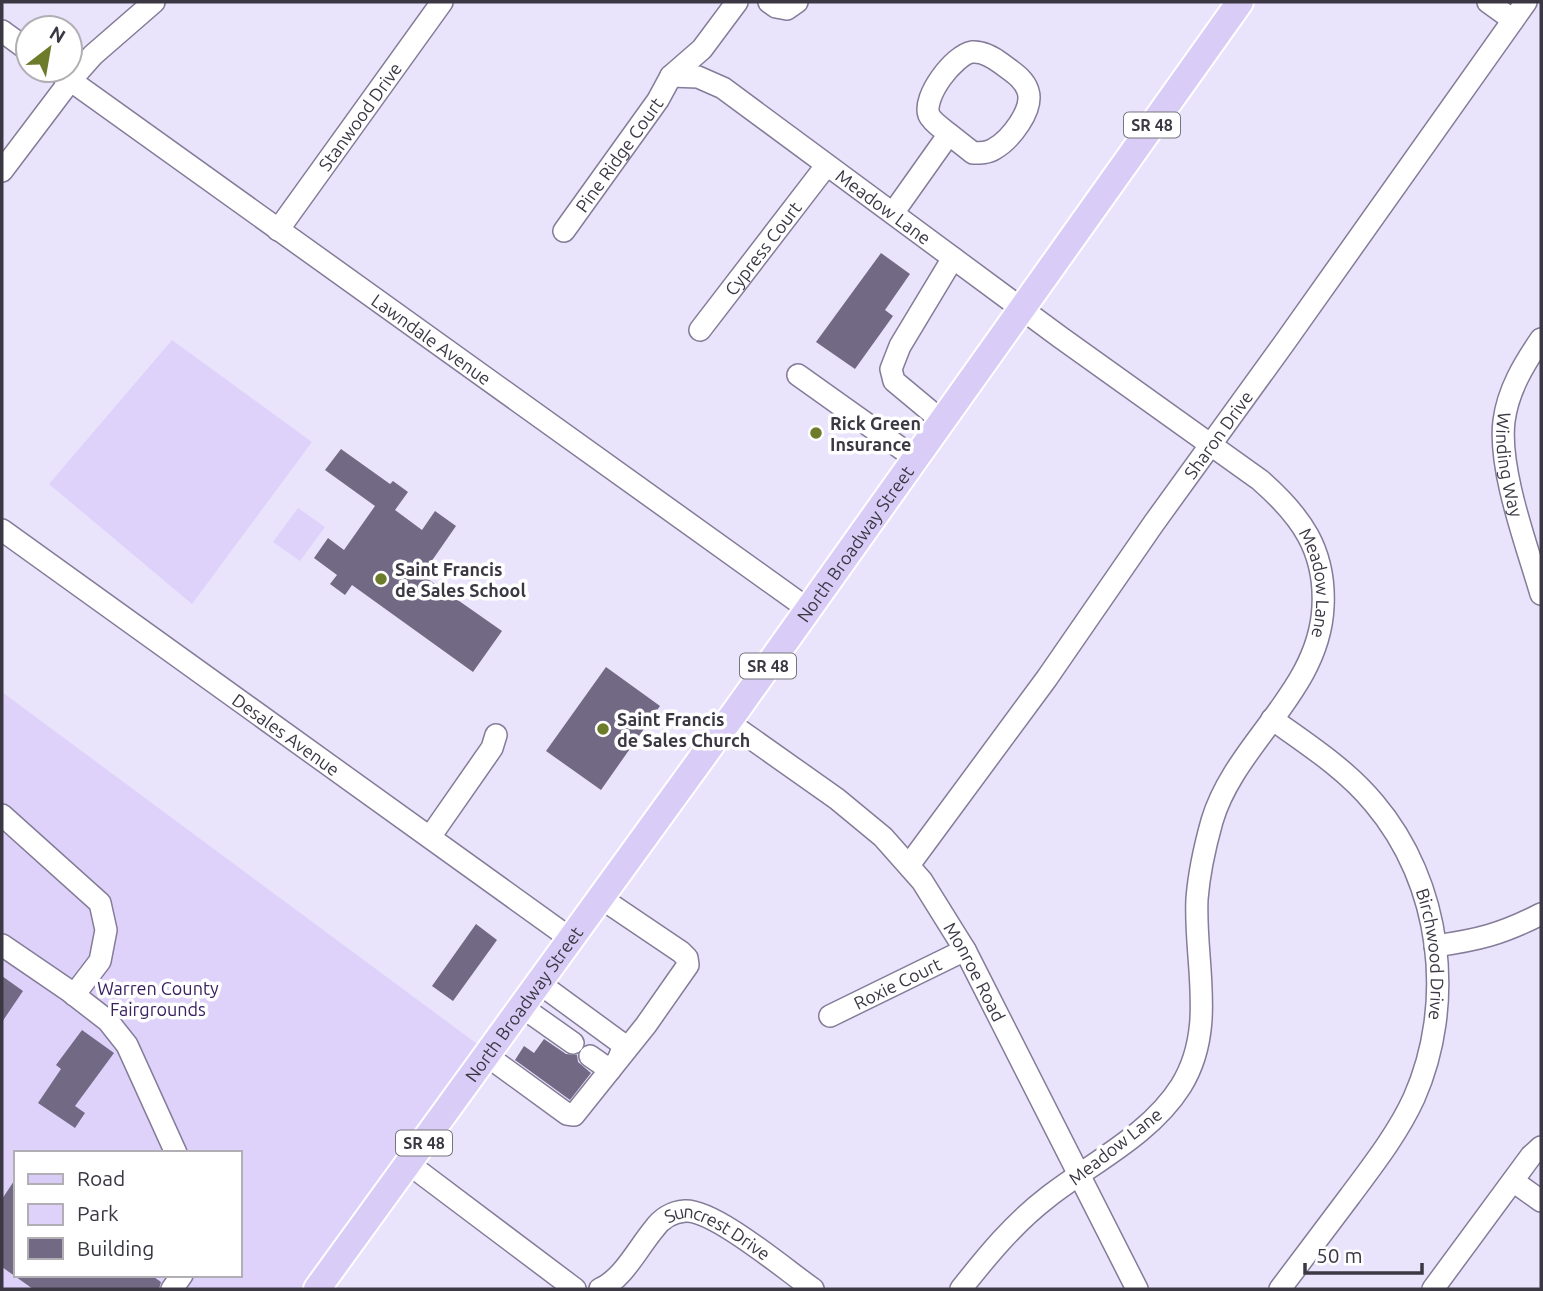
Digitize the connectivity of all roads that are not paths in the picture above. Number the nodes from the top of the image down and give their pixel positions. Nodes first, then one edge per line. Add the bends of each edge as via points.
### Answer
1 (154, 2) edge
2 (442, 2) edge
3 (737, 2) edge
4 (768, 2) edge
5 (797, 2) edge
6 (1240, 2) edge
7 (1488, 2) edge
8 (1526, 2) edge
9 (1514, 20) junction
10 (84, 61) edge
11 (671, 76) junction
12 (57, 84) edge
13 (75, 84) edge
14 (948, 134) junction
15 (826, 166) junction
16 (2, 171) edge
17 (893, 213) junction
18 (278, 230) junction
19 (564, 231) dead end
20 (953, 258) junction
21 (1022, 309) junction
22 (700, 330) dead end
23 (1541, 339) edge
24 (798, 375) dead end
25 (943, 421) junction
26 (1211, 444) junction
27 (916, 459) junction
28 (2, 530) edge
29 (1541, 594) edge
30 (808, 609) junction
31 (1272, 719) junction
32 (728, 722) junction
33 (496, 735) dead end
34 (2, 816) edge
35 (430, 837) junction
36 (909, 865) junction
37 (601, 898) junction
38 (1541, 914) edge
39 (571, 939) junction
40 (2, 945) edge
41 (1435, 946) junction
42 (965, 950) junction
43 (539, 983) junction
44 (74, 995) junction
45 (522, 1007) junction
46 (830, 1016) dead end
47 (486, 1055) junction
48 (615, 1064) junction
49 (1541, 1147) edge
50 (175, 1151) edge
51 (409, 1164) junction
52 (1079, 1175) junction
53 (1513, 1181) junction
54 (1541, 1201) edge
55 (317, 1289) edge
56 (575, 1289) edge
57 (600, 1289) edge
58 (813, 1289) edge
59 (961, 1289) edge
60 (1137, 1289) edge
61 (1280, 1289) edge
62 (1433, 1289) edge

1 - 10 street
2 - 18 street, Stanwood Drive
3 - 11 street, Pine Ridge Court via 702,49
4 - 5 street via 787,9
6 - 21 main road, North Broadway Street / SR 48
7 - 9 street
8 - 9 street, Sharon Drive
9 - 26 street, Sharon Drive
11 - 15 street, Meadow Lane via 698,77 723,88
11 - 19 street, Pine Ridge Court
12 - 16 street
13 - 18 street, Lawndale Avenue
14 - 14 street via 973,153 993,150 1029,103 1022,81 983,53 961,56 938,83 928,105 930,117
14 - 17 street
15 - 17 street, Meadow Lane
15 - 22 street, Cypress Court
17 - 20 street, Meadow Lane
18 - 30 street, Lawndale Avenue
20 - 21 street, Meadow Lane
20 - 25 street via 891,369 894,381
21 - 25 main road, North Broadway Street / SR 48
21 - 26 street, Meadow Lane
23 - 29 street, Winding Way via 1509,398 1503,444 1505,467
24 - 27 street
25 - 27 main road, North Broadway Street / SR 48
26 - 31 street, Meadow Lane via 1287,503 1301,521 1319,564 1323,610 1316,643 1302,675
26 - 36 street, Sharon Drive
27 - 30 main road, North Broadway Street / SR 48
28 - 35 street, Desales Avenue
30 - 32 main road, North Broadway Street / SR 48
31 - 41 street, Birchwood Drive via 1348,776 1388,820 1420,882
31 - 52 street, Meadow Lane via 1229,783 1202,862 1197,946 1203,1016 1193,1061 1163,1110
32 - 36 street, Monroe Road via 837,799
32 - 37 main road, North Broadway Street / SR 48
33 - 35 street via 492,748
34 - 44 street via 100,903 106,930 100,961
35 - 39 street, Desales Avenue
36 - 42 street, Monroe Road
37 - 39 main road, North Broadway Street / SR 48
37 - 48 street via 681,951 688,965
38 - 41 street via 1496,935
39 - 43 main road, North Broadway Street / SR 48
40 - 44 street
41 - 61 street, Birchwood Drive via 1435,1032 1413,1100 1370,1169
42 - 46 street, Roxie Court
42 - 52 street, Monroe Road
43 - 45 main road, North Broadway Street / SR 48
43 - 48 street via 621,1043
44 - 50 street via 108,1021 127,1045
45 - 47 main road, North Broadway Street / SR 48
45 - 48 street via 581,1049
47 - 48 street via 572,1115
47 - 51 main road, North Broadway Street / SR 48
49 - 53 street
51 - 55 main road, North Broadway Street / SR 48
51 - 56 street
52 - 59 street, Meadow Lane via 1009,1232
52 - 60 street, Monroe Road
53 - 54 street
53 - 62 street
57 - 58 street, Suncrest Drive via 613,1281 664,1218 685,1211 708,1216 728,1228

